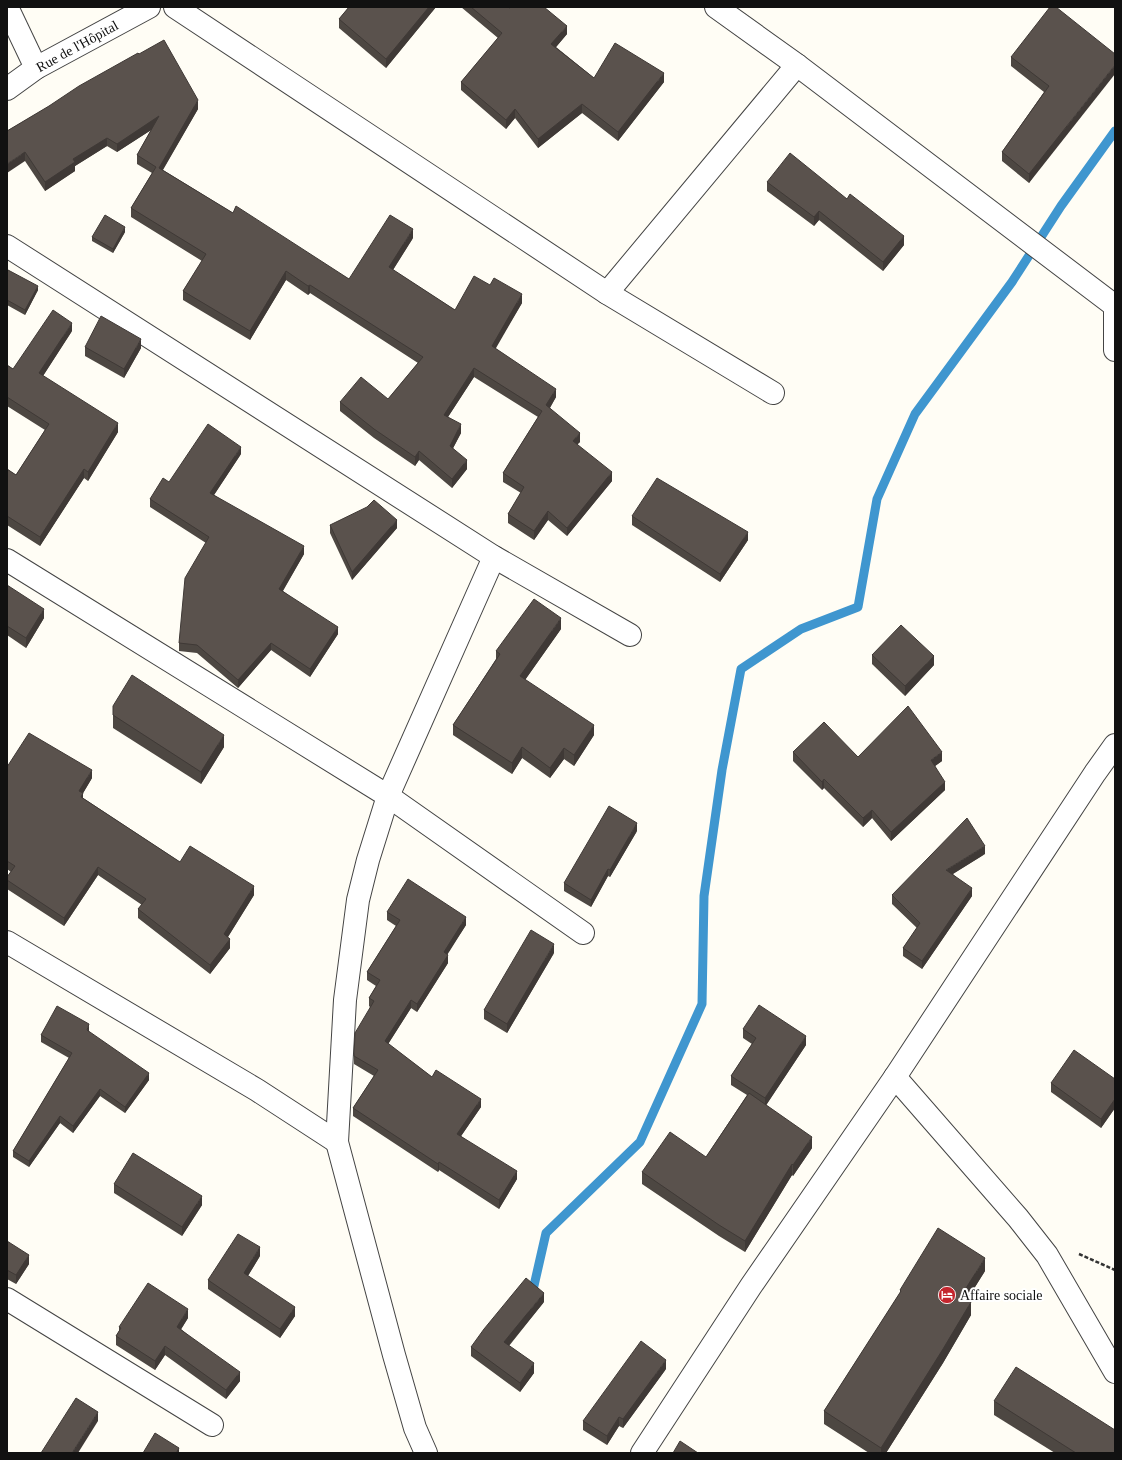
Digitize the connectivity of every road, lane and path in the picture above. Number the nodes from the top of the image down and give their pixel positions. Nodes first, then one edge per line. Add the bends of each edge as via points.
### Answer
1 (8, 7) edge
2 (149, 7) edge
3 (176, 7) edge
4 (716, 7) edge
5 (797, 65) junction
6 (36, 68) junction
7 (7, 89) edge
8 (7, 246) edge
9 (607, 293) junction
10 (1115, 306) edge
11 (1115, 350) edge
12 (773, 392) dead end
13 (494, 557) junction
14 (7, 560) edge
15 (630, 635) dead end
16 (1115, 745) edge
17 (388, 796) junction
18 (583, 933) dead end
19 (7, 942) edge
20 (895, 1077) junction
21 (337, 1142) junction
22 (7, 1299) edge
23 (1115, 1372) edge
24 (212, 1425) dead end
25 (426, 1453) edge
26 (642, 1453) edge

1 - 6 street
2 - 6 street, Rue de l'Hôpital
3 - 9 street
4 - 5 street
5 - 9 street
5 - 10 street
6 - 7 street, Rue de l'Hôpital
8 - 13 street
9 - 12 street
10 - 11 street
13 - 15 street
13 - 17 street
14 - 17 street
16 - 20 street
17 - 18 street
17 - 21 street via 358,900 345,1000
19 - 21 street via 257,1090
20 - 23 street via 1038,1242
20 - 26 street via 755,1279
21 - 25 street via 398,1369 415,1428
22 - 24 street

